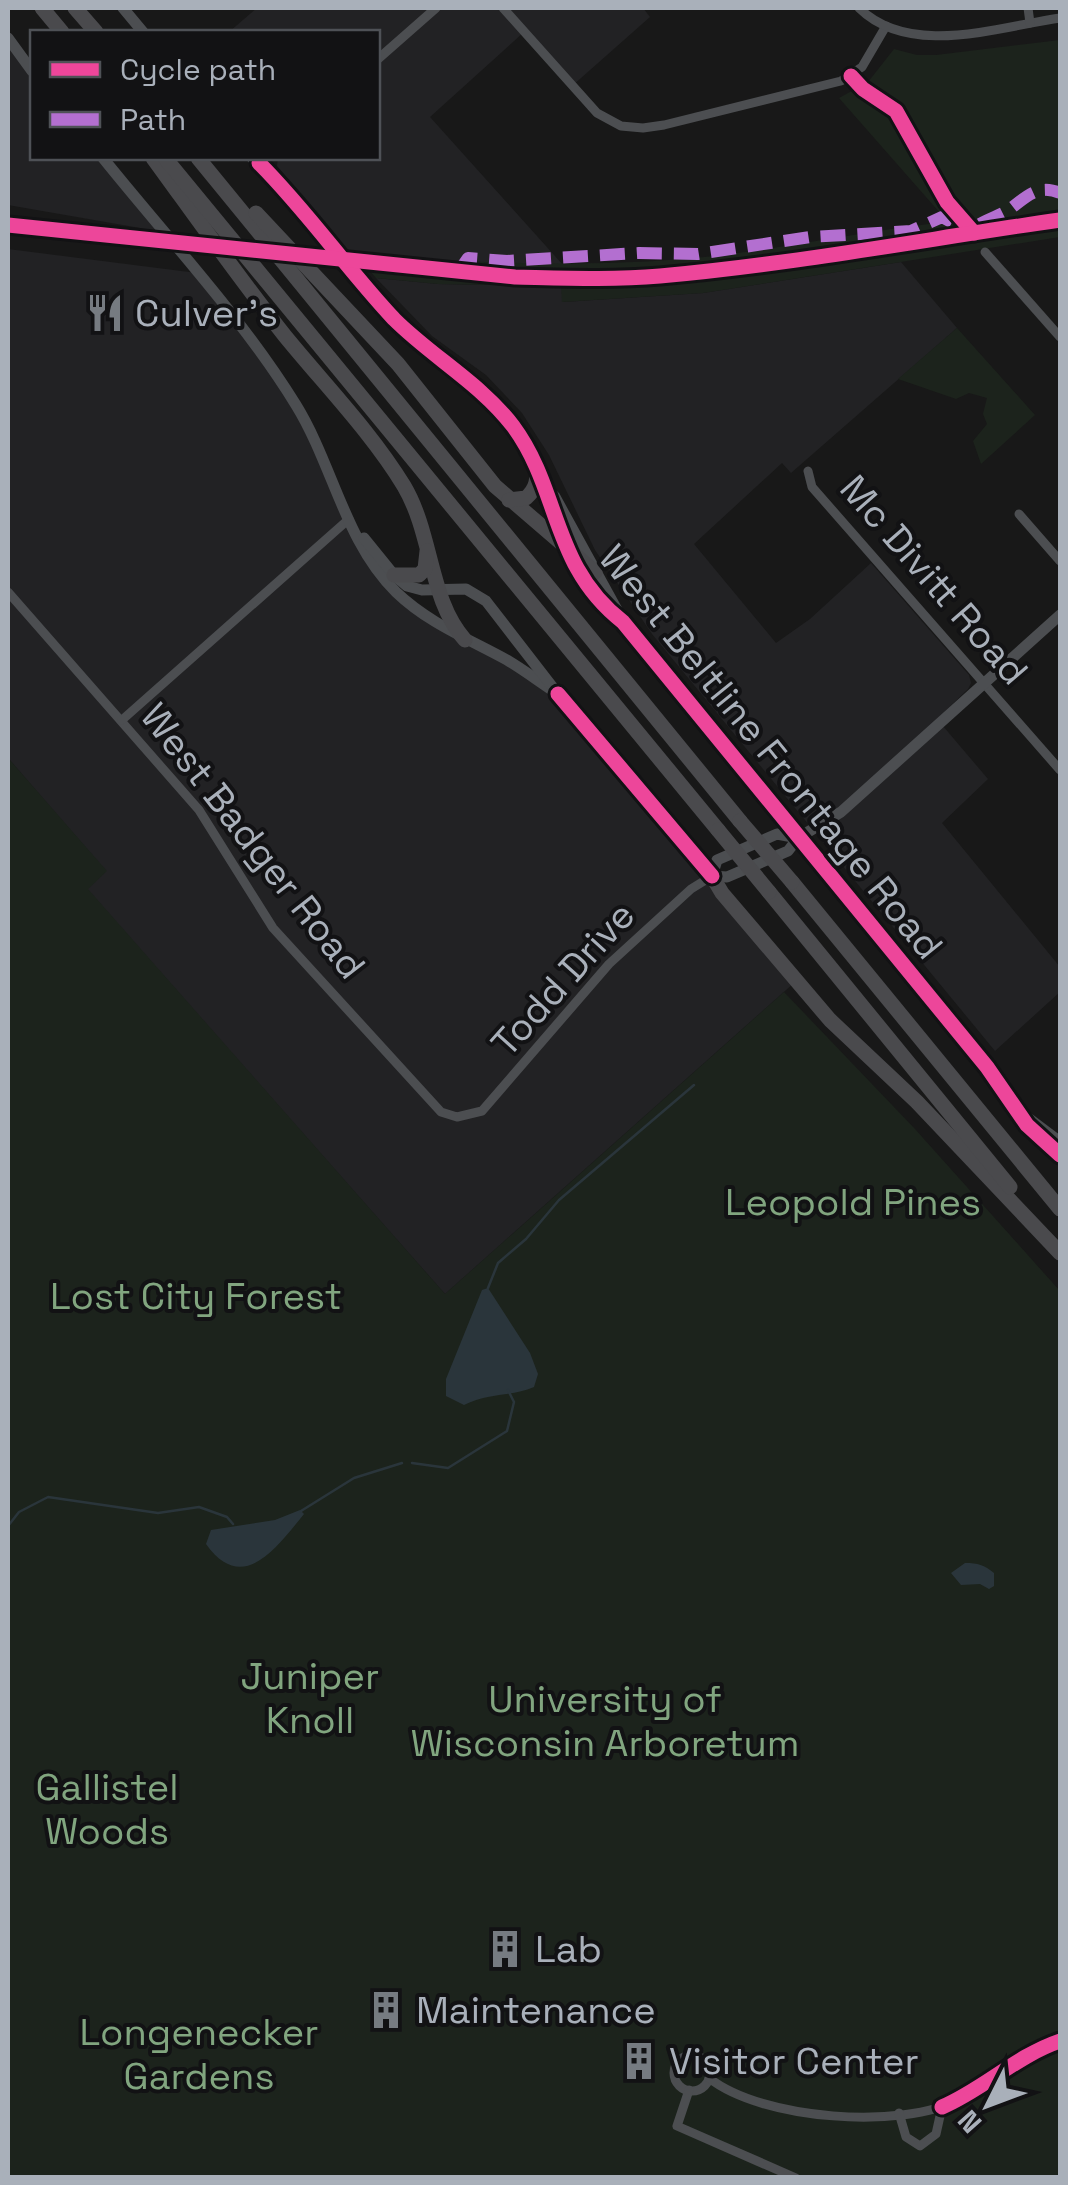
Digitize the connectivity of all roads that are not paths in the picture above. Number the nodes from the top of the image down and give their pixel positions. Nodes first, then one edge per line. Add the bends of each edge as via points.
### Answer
1 (42, 8) edge
2 (75, 8) edge
3 (122, 8) edge
4 (436, 8) edge
5 (504, 8) edge
6 (859, 8) edge
7 (1028, 8) edge
8 (1060, 18) edge
9 (1030, 23) junction
10 (886, 26) junction
11 (60, 30) edge
12 (94, 30) edge
13 (141, 30) edge
14 (8, 38) edge
15 (380, 57) edge
16 (30, 68) edge
17 (106, 160) edge
18 (154, 160) edge
19 (168, 160) edge
20 (203, 160) edge
21 (203, 160) edge
22 (259, 160) edge
23 (985, 252) dead end
24 (1060, 337) edge
25 (536, 464) junction
26 (808, 472) dead end
27 (547, 489) junction
28 (509, 500) junction
29 (1019, 514) dead end
30 (349, 519) junction
31 (426, 537) junction
32 (564, 545) junction
33 (1060, 561) edge
34 (595, 572) junction
35 (394, 575) junction
36 (440, 590) junction
37 (8, 592) edge
38 (1060, 615) edge
39 (623, 622) junction
40 (466, 640) junction
41 (985, 683) junction
42 (558, 694) junction
43 (122, 720) junction
44 (1060, 770) edge
45 (798, 838) junction
46 (712, 876) junction
47 (1021, 1113) junction
48 (457, 1117) joint
49 (1060, 1142) edge
50 (1060, 1154) edge
51 (1060, 1210) edge
52 (1060, 1251) edge
53 (1060, 2040) edge
54 (709, 2078) junction
55 (689, 2090) junction
56 (942, 2107) junction
57 (899, 2114) junction
58 (796, 2178) edge

1 - 11 highway
2 - 12 highway
3 - 13 street
4 - 15 street
5 - 10 street via 597,114 632,128 841,81 862,68
6 - 10 street
7 - 9 street
8 - 9 street
9 - 10 street via 944,35 910,35
14 - 16 street
17 - 30 street via 272,365
18 - 31 highway via 392,468
19 - 52 highway, bridge
20 - 28 highway via 374,337
21 - 51 highway, bridge
22 - 25 street, West Beltline Frontage Road via 396,320 497,407
23 - 24 street
25 - 27 street, West Beltline Frontage Road
25 - 28 highway via 534,490
26 - 41 street, Mc Divitt Road via 812,487
27 - 32 street, West Beltline Frontage Road
27 - 34 street, West Beltline Frontage Road
28 - 32 highway
29 - 33 street
30 - 35 street
30 - 40 street via 396,592
30 - 43 street
31 - 35 highway via 425,569 411,578
31 - 36 highway
32 - 34 highway
32 - 39 street, West Beltline Frontage Road via 595,594
34 - 39 street, West Beltline Frontage Road
35 - 36 street via 407,586
36 - 40 highway via 447,617
36 - 42 street via 466,589 486,601
37 - 43 street, West Badger Road
38 - 41 street, Todd Drive
39 - 45 street, West Beltline Frontage Road
40 - 42 street
41 - 44 street, Mc Divitt Road
41 - 45 street, Todd Drive via 842,812
42 - 46 street
43 - 48 street, West Badger Road via 199,810 273,928 430,1103
45 - 46 street, Todd Drive via 788,851 727,877
45 - 46 street, Todd Drive via 777,834 718,860
45 - 47 street, West Beltline Frontage Road
46 - 48 street, Todd Drive via 609,964 492,1103
46 - 52 highway via 816,1006
47 - 49 street, West Beltline Frontage Road
47 - 50 street, West Beltline Frontage Road
53 - 56 street
54 - 55 street
54 - 55 street via 702,2058 681,2059 676,2080
54 - 57 street via 778,2109
55 - 58 street via 677,2126
56 - 57 street
56 - 57 street via 936,2134 920,2146 906,2137

